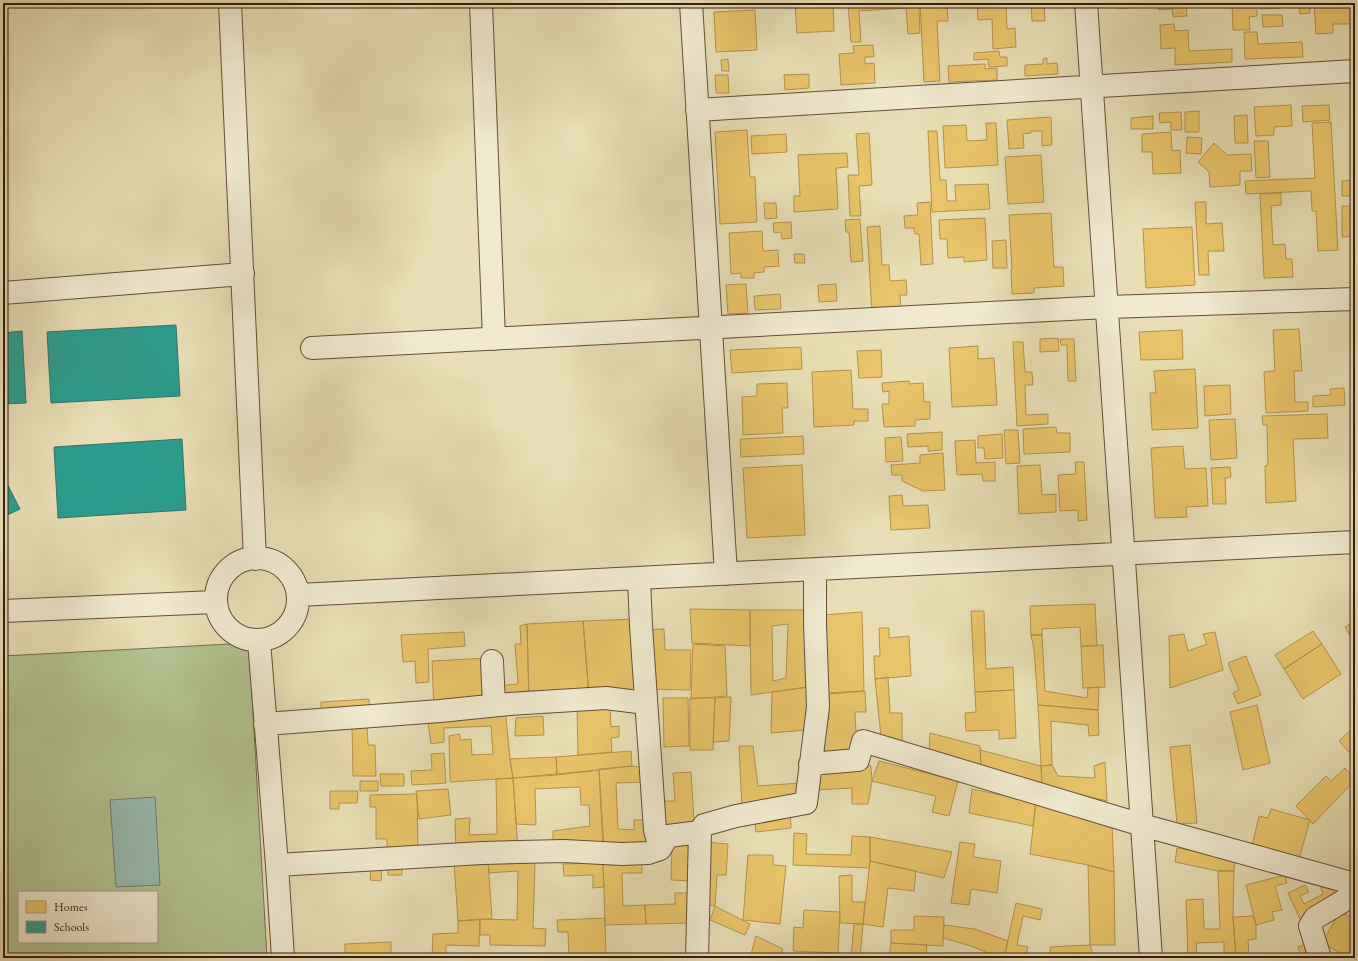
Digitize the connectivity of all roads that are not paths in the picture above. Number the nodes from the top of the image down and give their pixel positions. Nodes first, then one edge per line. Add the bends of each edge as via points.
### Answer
1 (230, 3) edge
2 (481, 3) edge
3 (690, 3) edge
4 (1086, 3) edge
5 (1355, 71) edge
6 (1092, 86) junction
7 (697, 110) junction
8 (243, 274) junction
9 (3, 293) edge
10 (1355, 299) edge
11 (1107, 307) junction
12 (711, 328) junction
13 (494, 339) junction
14 (312, 348) dead end
15 (1355, 542) edge
16 (1123, 554) junction
17 (255, 559) junction
18 (815, 570) junction
19 (726, 574) junction
20 (639, 579) junction
21 (298, 595) junction
22 (216, 602) junction
23 (3, 611) edge
24 (259, 640) junction
25 (492, 661) dead end
26 (646, 703) junction
27 (494, 705) junction
28 (265, 724) junction
29 (810, 764) junction
30 (1142, 825) junction
31 (700, 832) junction
32 (660, 849) junction
33 (277, 865) junction
34 (1354, 886) edge
35 (283, 958) edge
36 (697, 958) edge
37 (1151, 958) edge
38 (1320, 958) edge

1 - 8 street
2 - 13 street
3 - 7 street
4 - 6 street
5 - 6 street
6 - 7 street
6 - 11 street
7 - 12 street
8 - 9 street
8 - 17 street
10 - 11 street
11 - 12 street
11 - 16 street
12 - 13 street
12 - 19 street
13 - 14 street
15 - 16 street
16 - 18 street
16 - 30 street
17 - 21 street via 274,562 286,570 294,582
17 - 22 street via 247,559 234,565 224,574 218,586
18 - 19 street
18 - 29 street via 818,707
19 - 20 street
20 - 21 street
20 - 26 street
21 - 24 street via 292,621 272,638
22 - 23 street
22 - 24 street via 224,624 234,634 246,639
24 - 28 street
25 - 27 street
26 - 27 street via 606,698
26 - 32 street via 655,830
27 - 28 street
28 - 33 street
29 - 30 street via 858,760 863,740
29 - 31 street via 806,803 736,816 704,825
30 - 34 street
30 - 37 street
31 - 32 street via 668,836
31 - 36 street
32 - 33 street via 648,853 482,853
33 - 35 street
34 - 38 street via 1315,918 1310,926

